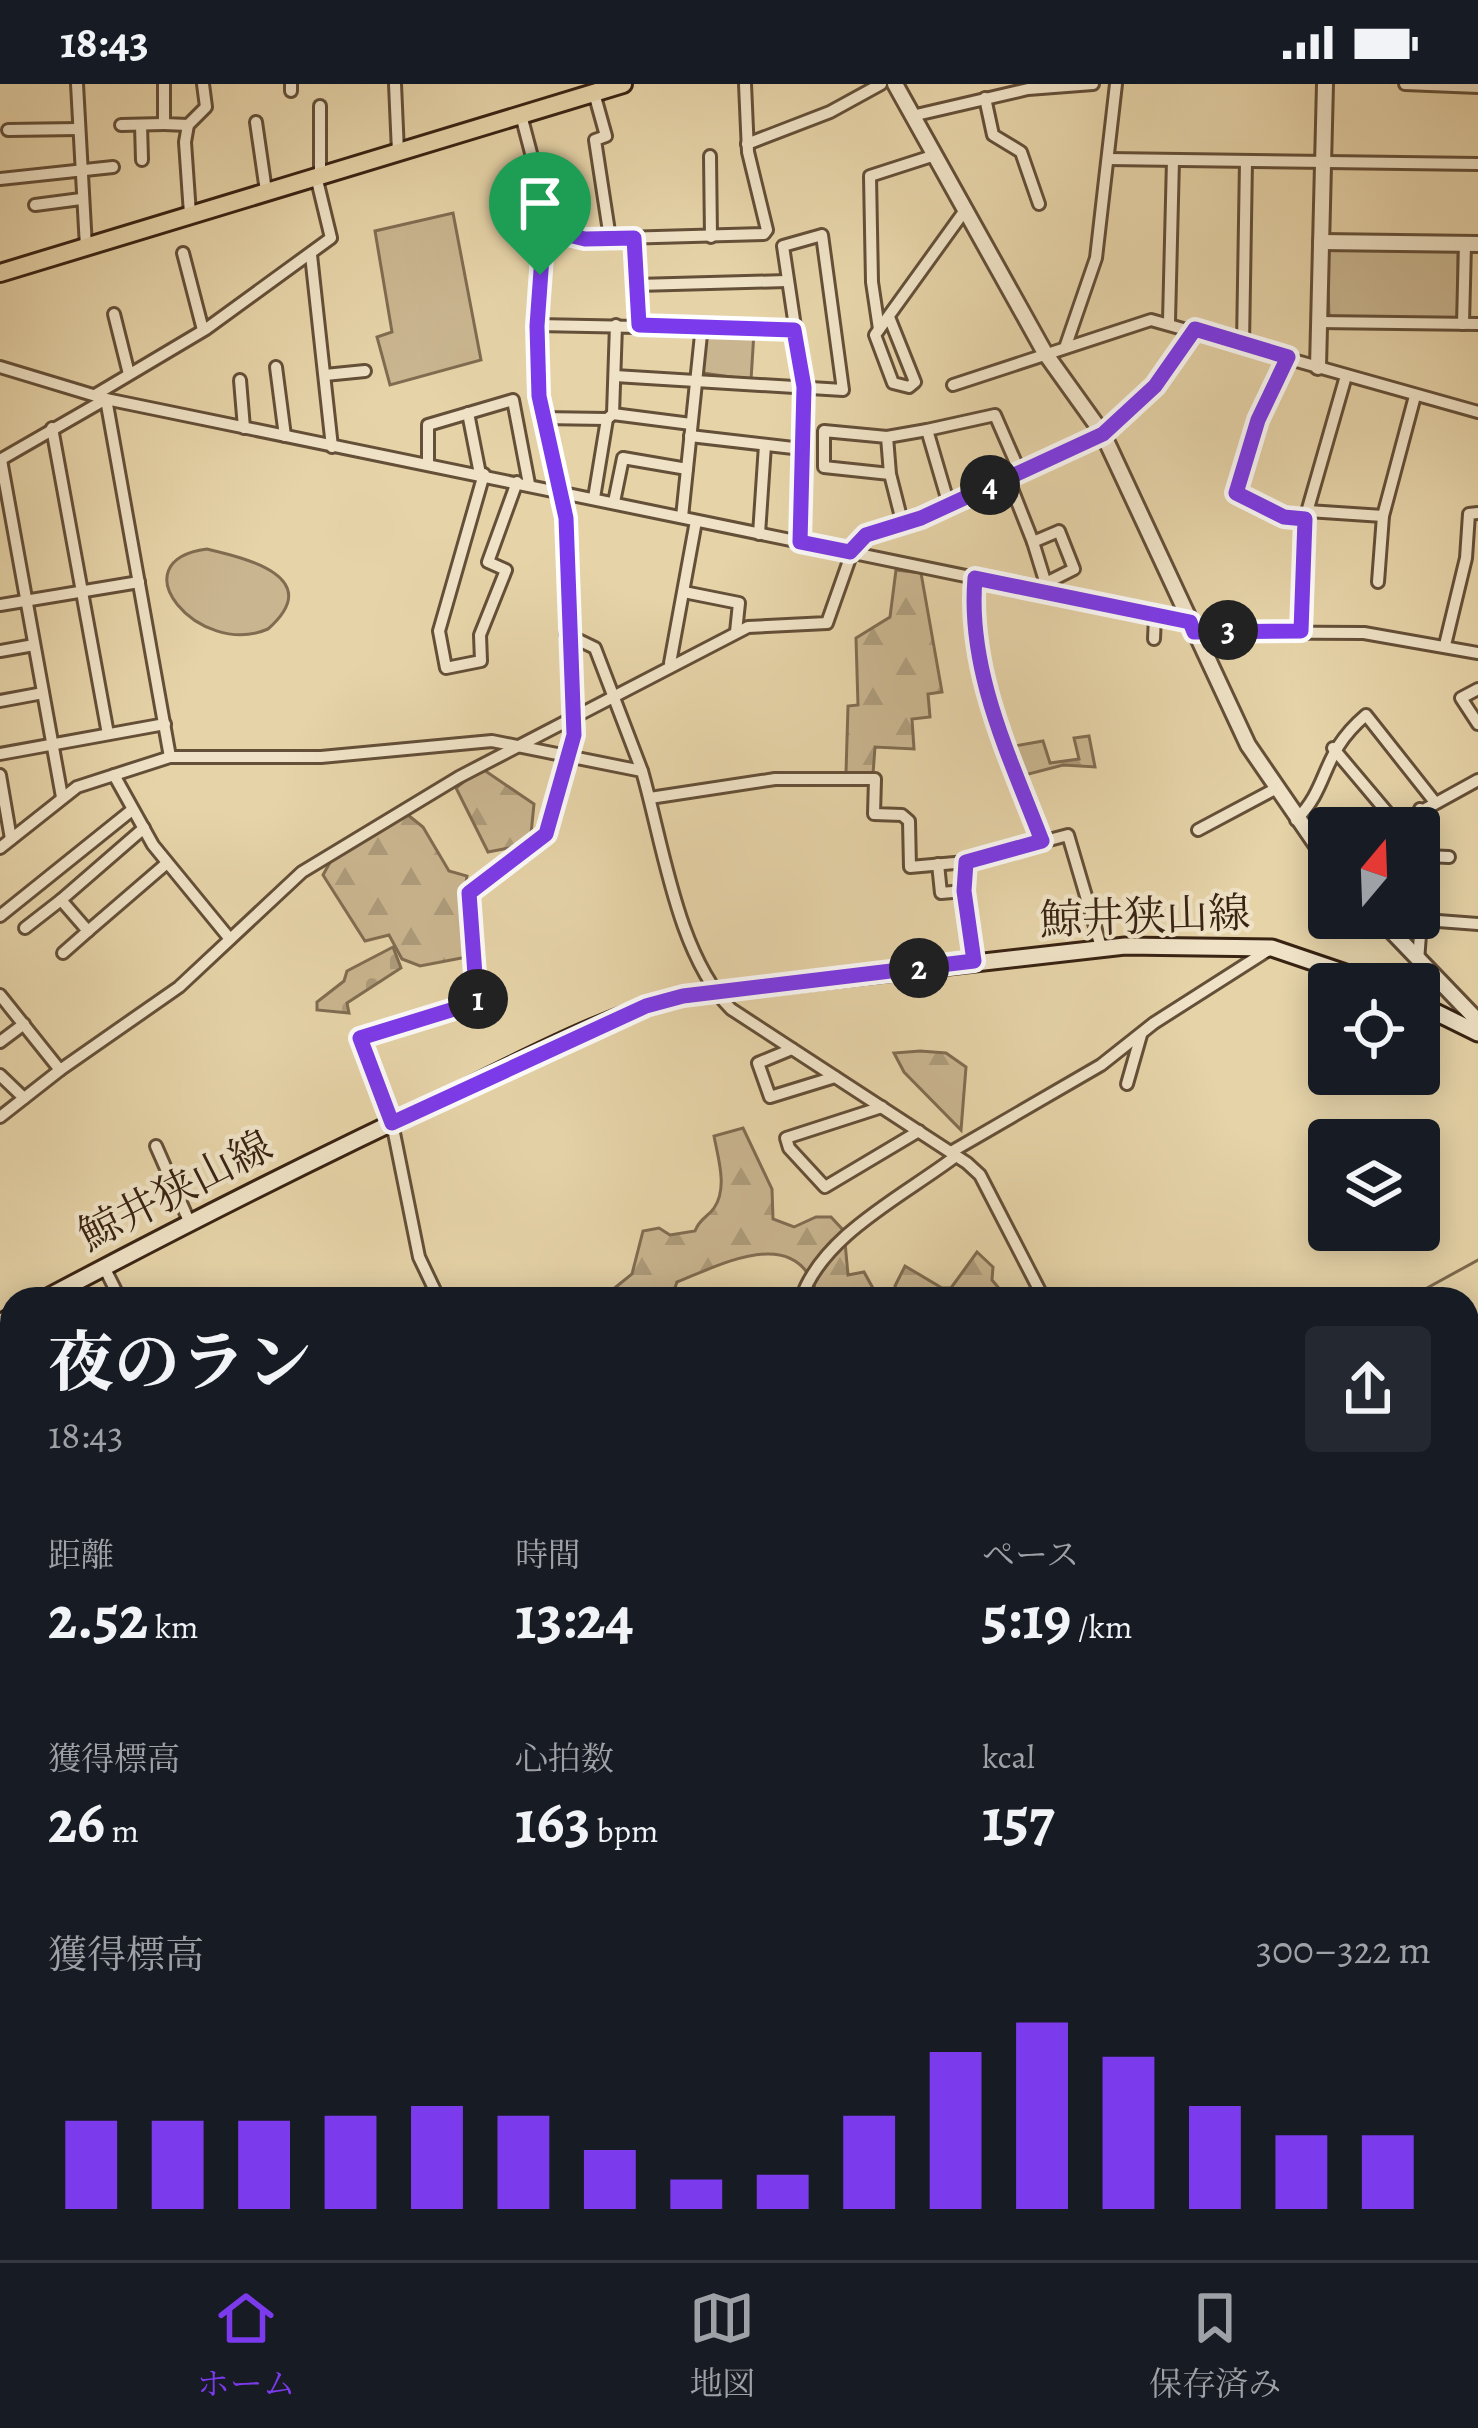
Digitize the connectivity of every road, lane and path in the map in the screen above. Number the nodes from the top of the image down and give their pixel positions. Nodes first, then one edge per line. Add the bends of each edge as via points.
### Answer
1 (77, 84) edge
2 (164, 84) edge
3 (203, 84) edge
4 (395, 84) edge
5 (622, 84) edge
6 (745, 84) edge
7 (881, 84) edge
8 (896, 84) edge
9 (1093, 84) edge
10 (1117, 84) edge
11 (1325, 84) edge
12 (1405, 84) edge
13 (1478, 87) edge
14 (594, 93) junction
15 (986, 98) junction
16 (320, 106) dead end
17 (521, 115) junction
18 (912, 116) junction
19 (256, 122) dead end
20 (141, 124) junction
21 (164, 124) junction
22 (121, 125) dead end
23 (188, 125) junction
24 (79, 129) junction
25 (8, 130) dead end
26 (747, 144) junction
27 (398, 152) junction
28 (710, 156) dead end
29 (932, 157) junction
30 (1108, 159) junction
31 (142, 160) dead end
32 (1173, 160) junction
33 (1246, 161) junction
34 (1323, 162) junction
35 (1478, 164) edge
36 (113, 167) dead end
37 (80, 171) junction
38 (318, 176) junction
39 (0, 179) edge
40 (266, 191) junction
41 (81, 199) junction
42 (1039, 204) dead end
43 (35, 205) dead end
44 (963, 213) junction
45 (190, 214) junction
46 (544, 229) junction
47 (711, 237) junction
48 (610, 238) junction
49 (634, 238) junction
50 (1321, 242) junction
51 (1472, 244) edge
52 (86, 247) junction
53 (183, 254) dead end
54 (311, 255) junction
55 (0, 273) edge
56 (787, 281) junction
57 (638, 285) junction
58 (115, 314) dead end
59 (889, 317) junction
60 (1169, 321) junction
61 (1318, 322) junction
62 (1463, 324) junction
63 (1478, 324) edge
64 (616, 325) junction
65 (639, 325) junction
66 (537, 326) junction
67 (702, 326) junction
68 (880, 329) junction
69 (1195, 329) junction
70 (203, 330) junction
71 (794, 330) junction
72 (1243, 344) junction
73 (1066, 345) junction
74 (1045, 353) junction
75 (1288, 357) junction
76 (276, 367) dead end
77 (1318, 367) junction
78 (1, 370) edge
79 (364, 371) dead end
80 (130, 374) junction
81 (325, 375) junction
82 (615, 376) junction
83 (1346, 376) junction
84 (240, 380) dead end
85 (696, 380) junction
86 (953, 385) dead end
87 (804, 387) junction
88 (1414, 396) junction
89 (100, 397) junction
90 (1478, 412) edge
91 (468, 413) junction
92 (610, 417) junction
93 (541, 418) junction
94 (52, 428) junction
95 (244, 428) junction
96 (691, 430) junction
97 (926, 430) junction
98 (1103, 434) junction
99 (285, 436) junction
100 (886, 437) junction
101 (765, 445) junction
102 (332, 447) junction
103 (802, 448) junction
104 (0, 460) edge
105 (428, 464) junction
106 (687, 469) junction
107 (1013, 473) junction
108 (482, 474) junction
109 (890, 474) junction
110 (523, 483) junction
111 (560, 491) junction
112 (594, 498) junction
113 (614, 502) junction
114 (949, 505) junction
115 (1478, 513) edge
116 (1306, 515) junction
117 (682, 517) junction
118 (1383, 517) junction
119 (696, 520) junction
120 (903, 525) junction
121 (759, 534) junction
122 (800, 542) junction
123 (1033, 542) junction
124 (850, 552) junction
125 (975, 578) junction
126 (139, 582) junction
127 (1378, 582) dead end
128 (1048, 589) junction
129 (82, 592) junction
130 (684, 592) junction
131 (27, 602) junction
132 (0, 605) edge
133 (1155, 616) junction
134 (1192, 627) junction
135 (1301, 631) junction
136 (736, 632) junction
137 (566, 634) junction
138 (1154, 639) dead end
139 (34, 645) junction
140 (1445, 645) junction
141 (0, 651) edge
142 (1478, 653) edge
143 (670, 663) junction
144 (1478, 689) edge
145 (44, 693) junction
146 (612, 696) junction
147 (0, 701) edge
148 (574, 716) junction
149 (165, 724) junction
150 (1478, 724) edge
151 (108, 734) junction
152 (520, 743) junction
153 (53, 744) junction
154 (1333, 748) junction
155 (0, 754) edge
156 (569, 756) junction
157 (170, 757) junction
158 (642, 771) junction
159 (0, 775) edge
160 (114, 775) junction
161 (1478, 780) edge
162 (1275, 789) junction
163 (62, 796) junction
164 (650, 798) junction
165 (1434, 801) junction
166 (1379, 807) edge
167 (1424, 807) edge
168 (132, 810) junction
169 (1296, 820) junction
170 (144, 828) junction
171 (1198, 830) dead end
172 (1308, 836) edge
173 (11, 839) junction
174 (1042, 841) junction
175 (0, 848) edge
176 (1440, 857) edge
177 (1449, 857) dead end
178 (966, 862) junction
179 (167, 863) junction
180 (938, 864) junction
181 (964, 891) junction
182 (61, 900) junction
183 (0, 916) edge
184 (1440, 921) edge
185 (1478, 924) edge
186 (25, 928) dead end
187 (88, 932) junction
188 (1398, 939) edge
189 (1422, 939) edge
190 (230, 940) junction
191 (1101, 947) junction
192 (1273, 948) junction
193 (63, 953) dead end
194 (974, 961) junction
195 (1418, 961) junction
196 (1317, 963) edge
197 (716, 993) junction
198 (0, 995) edge
199 (1453, 995) junction
200 (1440, 1011) edge
201 (1440, 1014) edge
202 (1478, 1022) edge
203 (24, 1024) junction
204 (1142, 1031) junction
205 (1478, 1033) edge
206 (0, 1042) edge
207 (792, 1049) junction
208 (60, 1070) junction
209 (0, 1075) edge
210 (835, 1077) junction
211 (1127, 1084) dead end
212 (24, 1098) junction
213 (882, 1107) junction
214 (0, 1118) edge
215 (392, 1123) junction
216 (919, 1131) junction
217 (156, 1147) dead end
218 (953, 1154) junction
219 (189, 1221) junction
220 (104, 1267) junction
221 (67, 1287) edge
222 (114, 1287) edge
223 (434, 1287) edge
224 (805, 1287) edge
225 (1038, 1287) edge

1 - 24 street
2 - 21 street
3 - 23 street via 206,107
4 - 27 street
5 - 14 main road
6 - 26 street
7 - 26 street
8 - 18 street
9 - 15 street
10 - 30 street
11 - 34 street
12 - 13 street
14 - 17 main road
14 - 48 street via 606,136 595,140
15 - 18 street
15 - 42 street via 993,135 1021,152
16 - 38 street
17 - 27 main road
17 - 46 street
18 - 29 street
19 - 40 street
20 - 21 street
20 - 22 street
20 - 31 street
21 - 23 street
23 - 45 street
24 - 25 street
24 - 37 street
26 - 47 street via 767,230
27 - 38 main road
28 - 47 street
29 - 44 street
29 - 68 street via 870,176
30 - 32 street
30 - 73 street via 1096,258
32 - 33 street
32 - 60 street
33 - 34 street
33 - 72 street
34 - 35 street
34 - 50 street
36 - 37 street
37 - 39 street
37 - 41 street
38 - 40 main road
38 - 54 street via 332,238
40 - 45 main road
41 - 43 street
41 - 52 street
44 - 59 street
44 - 74 street
45 - 52 main road
46 - 48 street
46 - 66 street
47 - 49 street
48 - 49 street
49 - 57 street
50 - 51 street
50 - 61 street
51 - 62 street
52 - 55 main road
53 - 70 street
54 - 70 street
54 - 81 street
56 - 57 street
56 - 71 street
56 - 87 street via 783,246 822,236 844,388
57 - 65 street
58 - 80 street
59 - 68 street
59 - 68 street via 915,384 893,383 875,335
60 - 69 street
60 - 73 street via 1133,322
61 - 62 street
61 - 77 street
62 - 63 street
64 - 65 street
64 - 66 street
64 - 82 street
65 - 67 street
66 - 93 street
67 - 71 street
67 - 85 street
69 - 72 street
69 - 98 street via 1155,386
70 - 80 street
71 - 87 street
72 - 75 street
73 - 74 street
74 - 86 street
74 - 98 street
75 - 77 street
75 - 116 street via 1236,493 1284,517
76 - 99 street
77 - 83 street
78 - 89 street
79 - 81 street
80 - 89 street
81 - 102 street
82 - 85 street
82 - 92 street
83 - 88 street
83 - 116 street
84 - 95 street
85 - 87 street
85 - 96 street
87 - 103 street
88 - 90 street
88 - 118 street
89 - 94 street
89 - 95 street
89 - 126 street
91 - 105 street via 428,425
91 - 108 street
91 - 110 street via 513,400
92 - 93 street
92 - 96 street
92 - 112 street
93 - 111 street
94 - 104 street
94 - 129 street
95 - 99 street
96 - 101 street
96 - 106 street
97 - 100 street
97 - 107 street via 995,415
97 - 114 street
98 - 107 street
98 - 134 street
99 - 102 street
100 - 109 street
100 - 109 street via 824,431 824,467
101 - 103 street
101 - 121 street
102 - 105 street
103 - 122 street
104 - 131 street
105 - 108 street
106 - 113 street via 623,458
106 - 117 street
107 - 114 street
107 - 123 street
108 - 110 street
108 - 110 street via 439,631 446,668 481,661 480,635 506,570 488,562
109 - 120 street
110 - 111 street
111 - 112 street
111 - 137 street
112 - 113 street
113 - 117 street
114 - 120 street
115 - 140 street via 1469,514
116 - 118 street
116 - 135 street
117 - 119 street
118 - 127 street
119 - 121 street
119 - 130 street
120 - 124 street via 866,535
121 - 122 street
122 - 124 street
123 - 128 street
123 - 128 street via 1059,531 1074,569
124 - 125 street
124 - 136 street via 827,622
125 - 128 street
125 - 174 street via 985,686
126 - 129 street
126 - 149 street
128 - 133 street
129 - 131 street
129 - 151 street
130 - 136 street via 740,603
130 - 143 street
131 - 132 street
131 - 139 street
133 - 134 street
133 - 138 street
134 - 135 street
134 - 162 street
135 - 140 street
136 - 143 street
137 - 146 street via 595,648
137 - 148 street
139 - 141 street
139 - 145 street
140 - 142 street
143 - 146 street
144 - 150 street via 1461,698
145 - 147 street
145 - 153 street
146 - 148 street
146 - 158 street
148 - 152 street
148 - 156 street
149 - 151 street
149 - 157 street
151 - 153 street
152 - 156 street
152 - 157 street via 321,757
152 - 190 street via 311,866
153 - 155 street
153 - 163 street
154 - 165 street via 1366,715
154 - 166 street
154 - 169 street via 1316,799
156 - 158 street
156 - 215 street via 546,834 469,893 477,1002 360,1038
157 - 160 street
158 - 164 street
159 - 173 street
160 - 163 street
160 - 168 street
161 - 165 street
162 - 169 street
162 - 171 street
163 - 173 street
164 - 180 street via 775,779 875,778 874,814 909,821 910,867
164 - 197 street via 682,916
165 - 167 street
168 - 170 street
168 - 183 street
169 - 172 street
170 - 179 street
170 - 182 street
173 - 175 street
174 - 178 street
174 - 191 street via 1068,835
176 - 177 street
178 - 180 street
178 - 181 street
179 - 187 street
179 - 190 street
180 - 181 street via 941,892
181 - 194 street
182 - 186 street
182 - 187 street
184 - 185 street
187 - 193 street
188 - 195 street
189 - 195 street
190 - 208 street via 179,987
191 - 192 main road, 鯨井狭山線
191 - 194 main road, 鯨井狭山線
192 - 196 main road, 鯨井狭山線
192 - 204 street
194 - 197 main road, 鯨井狭山線
195 - 199 street
197 - 207 street
197 - 215 main road, 鯨井狭山線 via 614,1017
198 - 203 street
199 - 200 street
199 - 202 street
201 - 205 main road
203 - 206 street
203 - 208 street
204 - 211 street
204 - 218 street via 1101,1065
207 - 210 street
207 - 210 street via 758,1063 770,1097
208 - 212 street
209 - 212 street
210 - 213 street
212 - 214 street
213 - 216 street
213 - 216 street via 786,1138 788,1148 826,1187
215 - 219 main road, 鯨井狭山線
215 - 223 street via 414,1240
216 - 218 street
217 - 219 street
218 - 224 street via 838,1244
218 - 225 street via 980,1175
219 - 220 main road, 鯨井狭山線
220 - 221 main road, 鯨井狭山線
220 - 222 street

